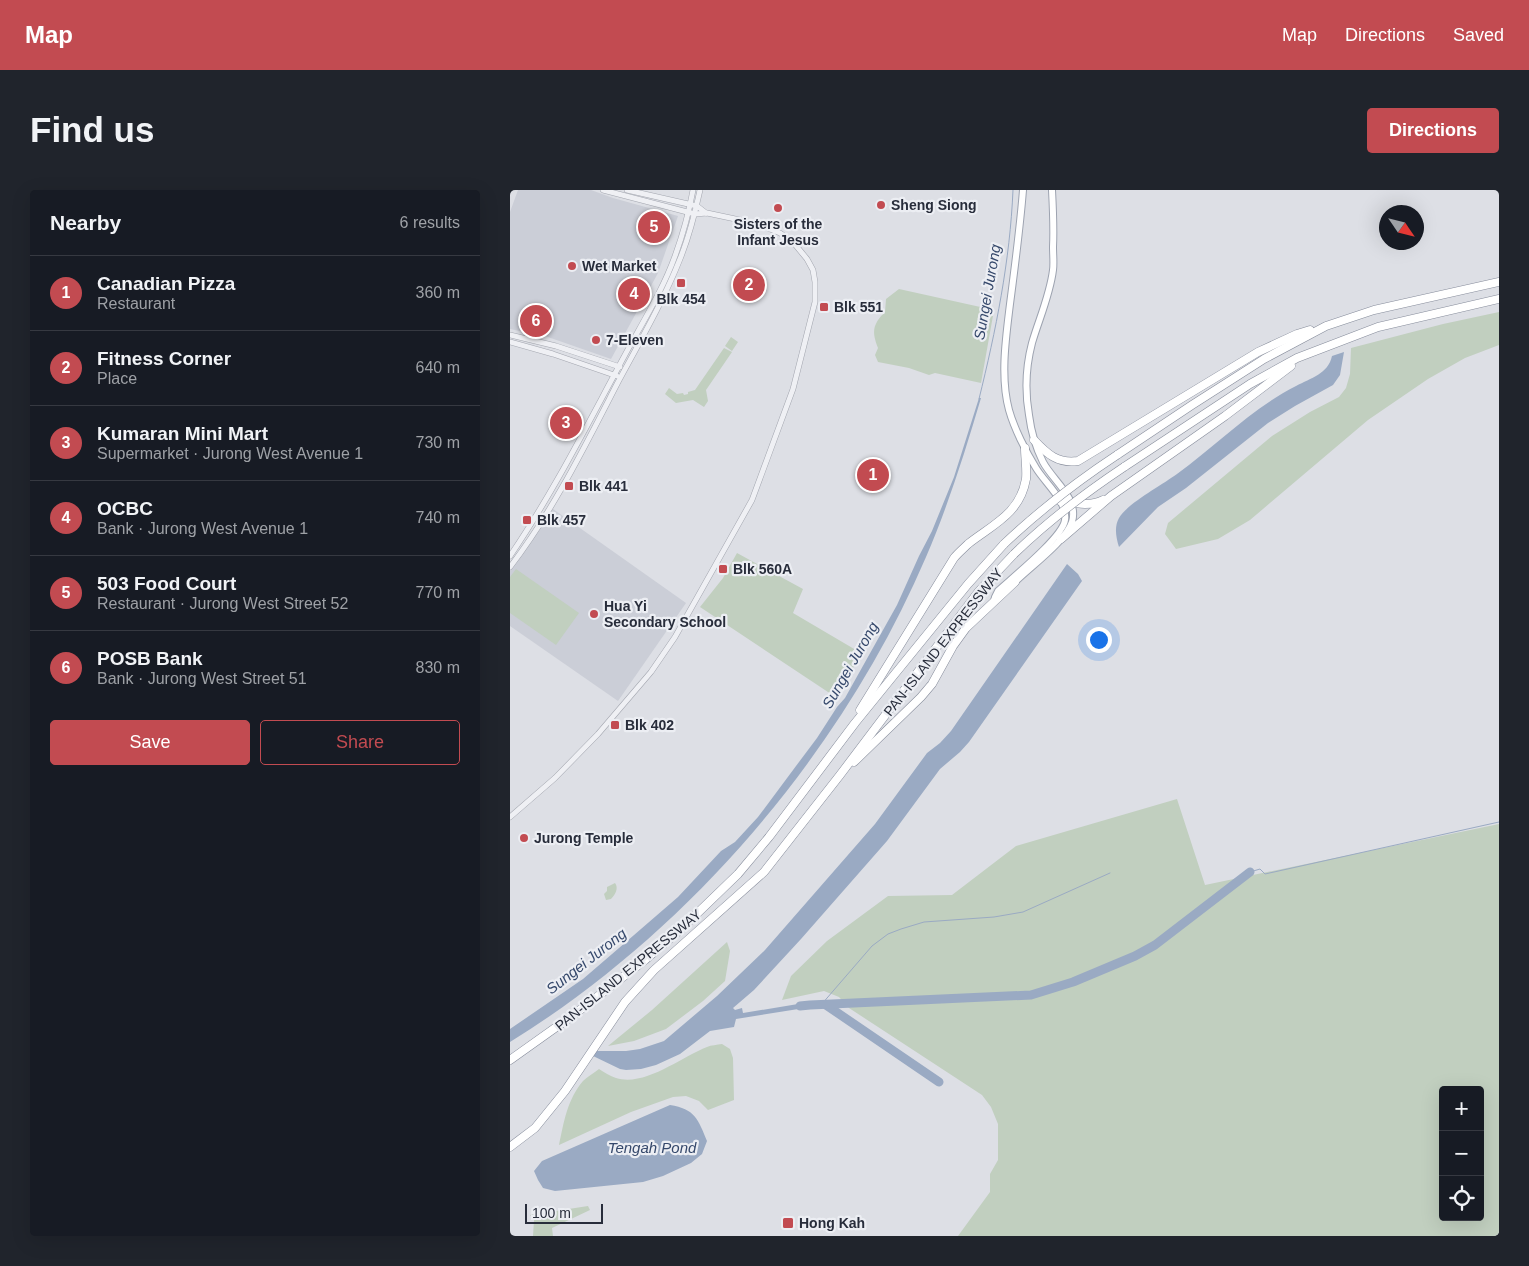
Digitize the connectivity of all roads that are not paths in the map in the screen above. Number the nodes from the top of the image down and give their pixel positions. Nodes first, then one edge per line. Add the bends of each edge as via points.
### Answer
1 (603, 190) edge
2 (627, 190) edge
3 (694, 190) edge
4 (700, 190) edge
5 (1023, 190) edge
6 (1052, 190) edge
7 (693, 206) junction
8 (692, 213) junction
9 (707, 213) junction
10 (1499, 282) edge
11 (1499, 299) edge
12 (1326, 326) junction
13 (510, 335) edge
14 (510, 342) edge
15 (1296, 358) junction
16 (618, 366) junction
17 (625, 370) junction
18 (614, 375) junction
19 (621, 378) junction
20 (1034, 440) junction
21 (1025, 448) junction
22 (1111, 496) junction
23 (1060, 501) junction
24 (1071, 503) junction
25 (1061, 539) junction
26 (510, 556) edge
27 (510, 566) edge
28 (1015, 582) joint
29 (994, 601) junction
30 (847, 733) junction
31 (840, 775) junction
32 (510, 817) edge
33 (510, 1059) edge
34 (510, 1147) edge

1 - 8 street
2 - 7 street
3 - 7 street
4 - 7 street
5 - 21 main road via 1005,349 1005,377 1009,411
6 - 20 main road via 1053,269 1032,346 1027,378
7 - 8 street
7 - 9 street
8 - 9 street
8 - 16 street via 653,304
8 - 17 street via 675,273
9 - 32 street via 784,235 813,270 815,302 793,389 752,500 675,637 651,672 598,734 555,778
10 - 12 highway, PAN-ISLAND EXPRESSWAY via 1374,310
11 - 15 highway, PAN-ISLAND EXPRESSWAY via 1378,327
12 - 20 highway via 1297,334 1258,352 1078,461 1055,458
12 - 30 highway, PAN-ISLAND EXPRESSWAY, bridge via 1264,359 1192,405 1031,518 968,584
13 - 16 street
14 - 18 street
15 - 22 highway via 1289,367 1224,416
15 - 31 highway, PAN-ISLAND EXPRESSWAY, bridge via 1250,384 1124,467 1040,529 979,591
16 - 17 street
16 - 18 street
17 - 19 street
18 - 19 street
18 - 26 street via 556,482
19 - 27 street via 546,514
20 - 24 main road via 1043,463
21 - 23 main road
21 - 30 highway via 1026,478 1022,494 1004,519 954,558
22 - 24 highway via 1090,504
22 - 25 highway
23 - 24 highway
23 - 29 main road via 1065,519 1060,532 998,592
24 - 25 main road via 1072,521
25 - 28 main road
28 - 29 highway
29 - 31 highway via 966,628 921,697
30 - 33 highway, PAN-ISLAND EXPRESSWAY via 769,837 707,905 645,960
31 - 34 highway, PAN-ISLAND EXPRESSWAY via 764,872 654,970 625,1002 566,1090 535,1128

